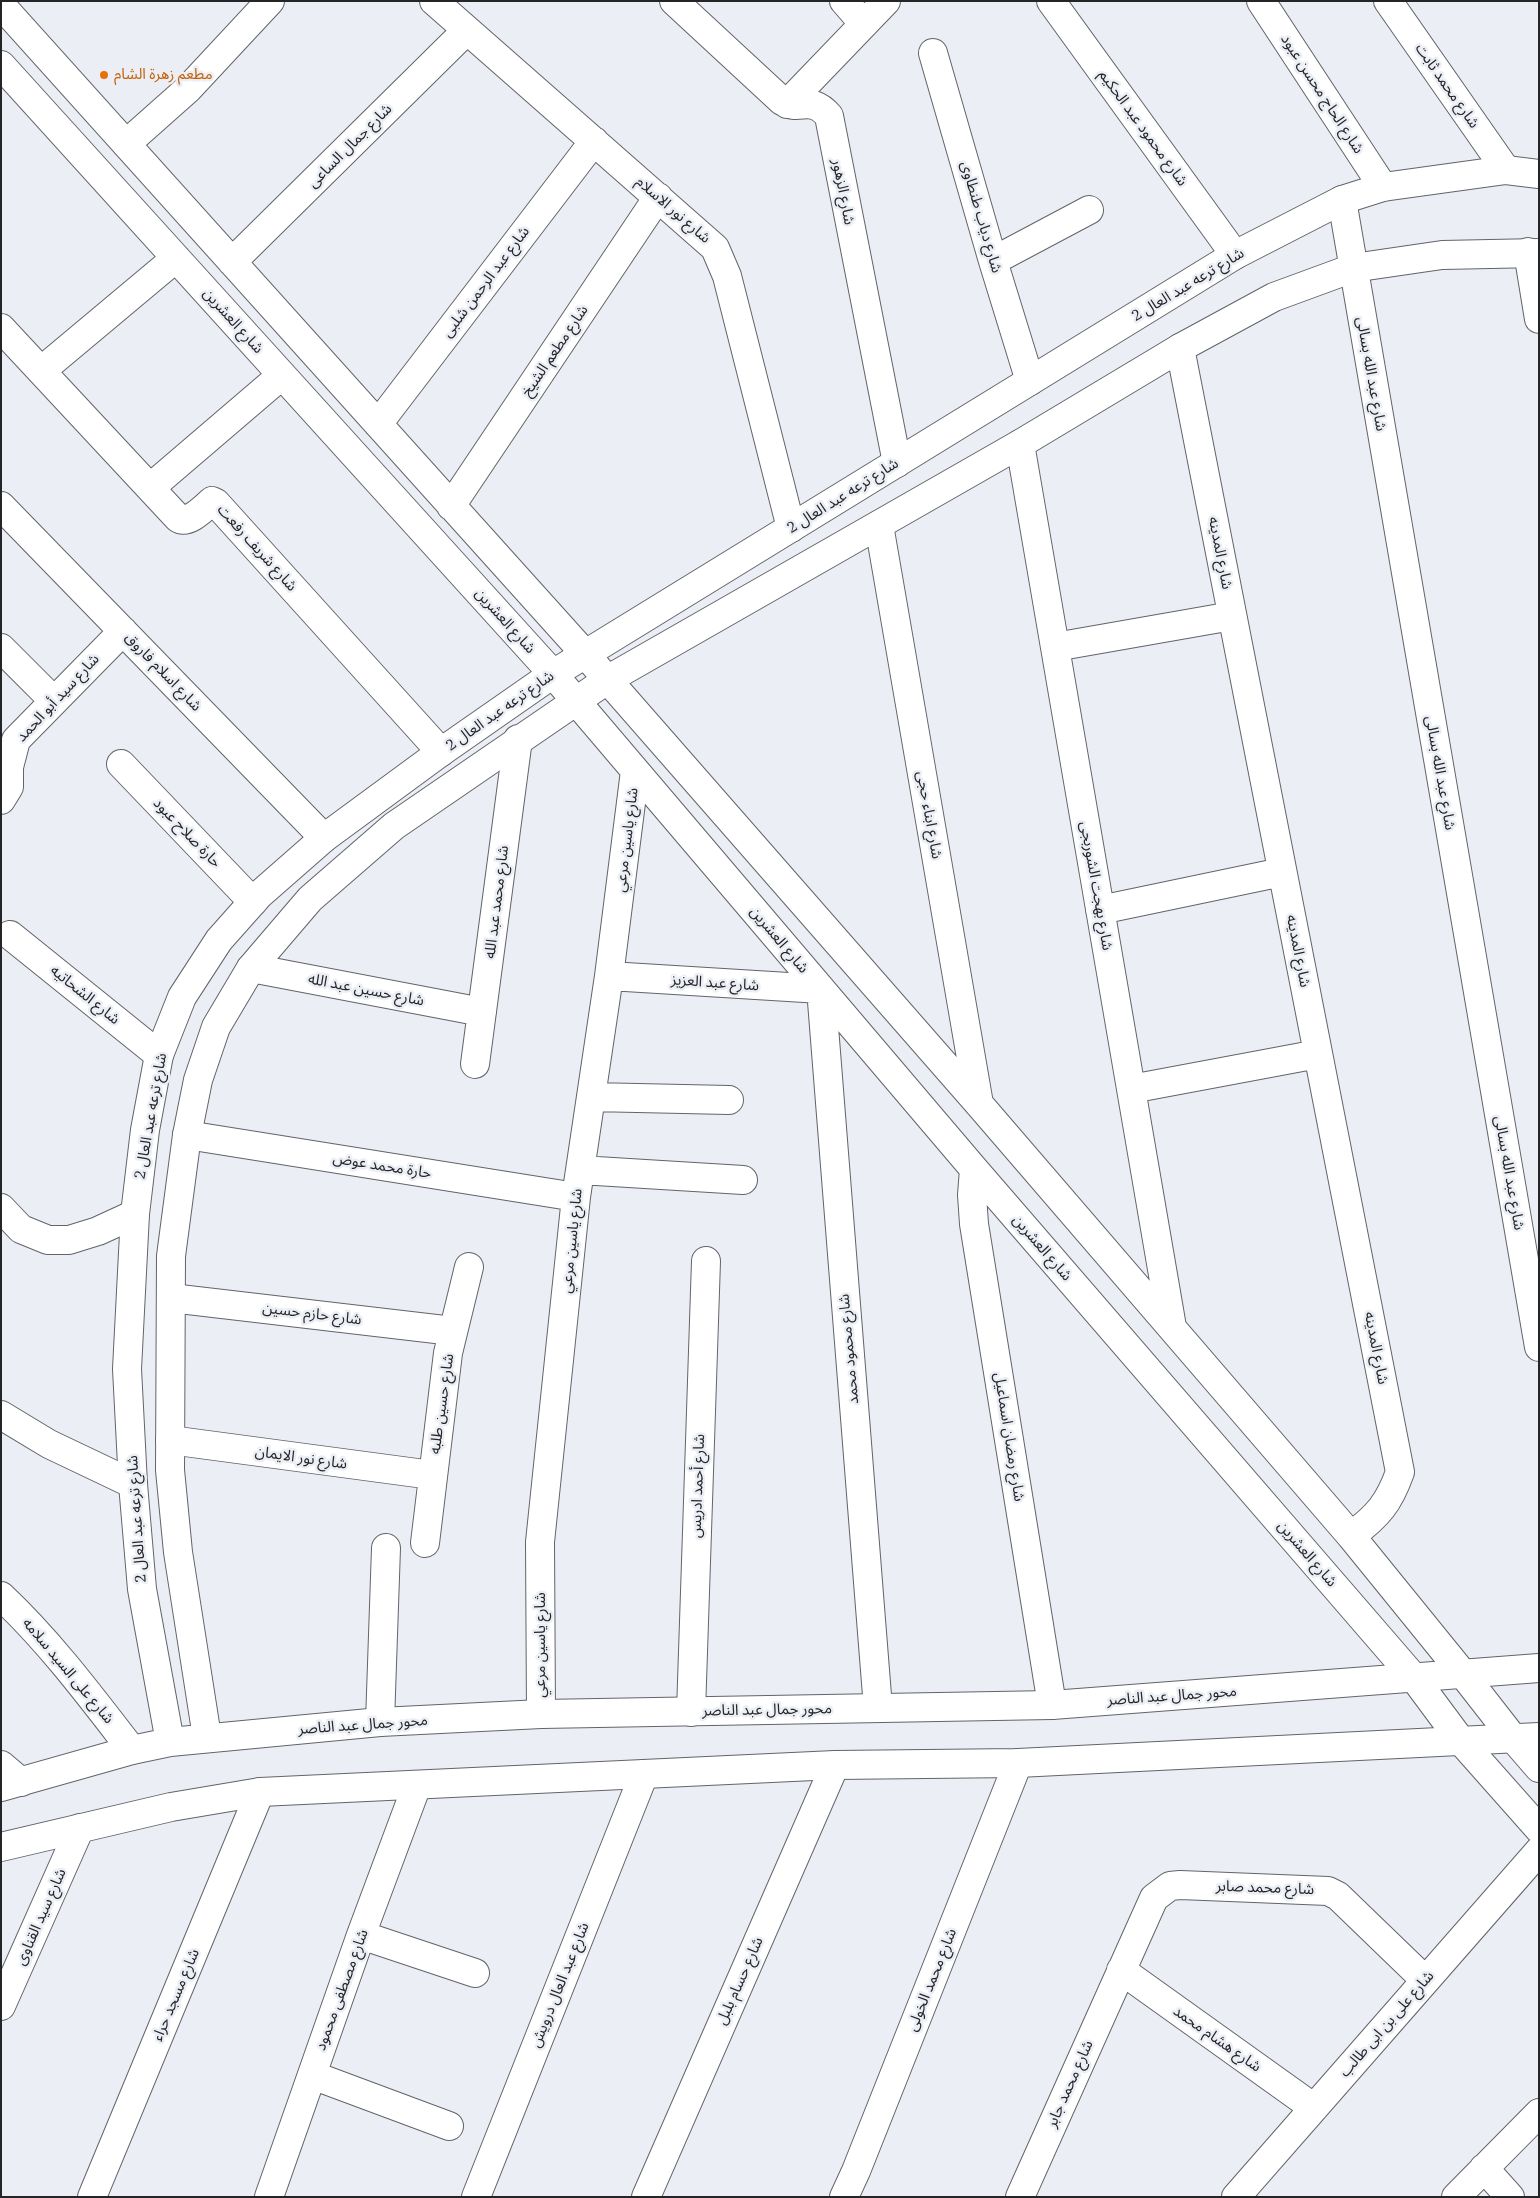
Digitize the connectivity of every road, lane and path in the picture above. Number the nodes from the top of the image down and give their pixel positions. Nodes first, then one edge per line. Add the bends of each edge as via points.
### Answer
1 (270, 1) edge
2 (434, 1) edge
3 (674, 1) edge
4 (844, 1) edge
5 (886, 1) edge
6 (1051, 1) edge
7 (1261, 1) edge
8 (1388, 1) edge
9 (1, 5) edge
10 (864, 24) junction
11 (467, 30) junction
12 (933, 53) dead end
13 (1, 66) edge
14 (787, 104) junction
15 (594, 141) junction
16 (126, 144) junction
17 (1506, 170) junction
18 (1539, 174) edge
19 (1383, 187) junction
20 (658, 197) junction
21 (1342, 200) junction
22 (1089, 210) dead end
23 (1533, 253) edge
24 (1235, 255) junction
25 (176, 258) junction
26 (232, 262) junction
27 (993, 262) junction
28 (1353, 268) junction
29 (1539, 319) edge
30 (1, 328) edge
31 (1180, 348) junction
32 (41, 372) junction
33 (282, 375) junction
34 (1030, 382) junction
35 (378, 424) junction
36 (1020, 444) junction
37 (897, 463) junction
38 (150, 488) junction
39 (1, 506) edge
40 (451, 506) junction
41 (879, 525) junction
42 (791, 528) junction
43 (1232, 616) junction
44 (123, 631) junction
45 (1054, 647) junction
46 (1, 648) edge
47 (586, 655) junction
48 (553, 674) junction
49 (607, 680) junction
50 (53, 700) junction
51 (575, 700) junction
52 (518, 739) junction
53 (441, 752) junction
54 (121, 764) dead end
55 (636, 771) junction
56 (1, 800) edge
57 (324, 838) junction
58 (1282, 872) junction
59 (253, 902) junction
60 (1100, 910) junction
61 (10, 935) dead end
62 (251, 968) junction
63 (609, 976) junction
64 (821, 989) junction
65 (482, 1012) junction
66 (1318, 1054) junction
67 (159, 1055) junction
68 (475, 1064) dead end
69 (1131, 1090) junction
70 (591, 1097) junction
71 (729, 1100) dead end
72 (979, 1104) junction
73 (187, 1135) junction
74 (974, 1169) junction
75 (580, 1170) junction
76 (743, 1180) dead end
77 (576, 1197) junction
78 (1, 1208) edge
79 (135, 1214) junction
80 (706, 1261) dead end
81 (469, 1267) dead end
82 (171, 1298) junction
83 (1172, 1327) junction
84 (453, 1331) junction
85 (1539, 1346) edge
86 (1, 1415) edge
87 (170, 1440) junction
88 (432, 1476) junction
89 (133, 1484) junction
90 (1351, 1536) junction
91 (425, 1543) dead end
92 (386, 1548) dead end
93 (1, 1596) edge
94 (1539, 1668) edge
95 (1463, 1674) junction
96 (1415, 1679) junction
97 (1052, 1705) junction
98 (878, 1708) junction
99 (691, 1712) junction
100 (541, 1714) junction
101 (380, 1722) junction
102 (207, 1737) junction
103 (1526, 1738) edge
104 (1461, 1740) junction
105 (170, 1742) junction
106 (132, 1750) junction
107 (1018, 1762) junction
108 (836, 1765) junction
109 (1539, 1768) edge
110 (644, 1774) junction
111 (8, 1778) edge
112 (417, 1785) junction
113 (260, 1792) junction
114 (80, 1828) junction
115 (1539, 1829) edge
116 (1, 1847) edge
117 (1539, 1851) edge
118 (361, 1935) junction
119 (1121, 1970) junction
120 (475, 1973) dead end
121 (1425, 1980) junction
122 (1, 2006) edge
123 (312, 2075) junction
124 (1314, 2108) junction
125 (1539, 2113) edge
126 (450, 2126) dead end
127 (1484, 2168) junction
128 (92, 2197) edge
129 (269, 2197) edge
130 (476, 2197) edge
131 (646, 2197) edge
132 (844, 2197) edge
133 (1020, 2197) edge
134 (1236, 2197) edge
135 (1456, 2197) edge
136 (1510, 2197) edge

1 - 16 street via 188,89
2 - 11 street, شارع نور الاسلام
3 - 14 street
4 - 10 street
5 - 10 street
6 - 24 street, شارع محمود عبد الحكيم
7 - 19 street, شارع الحاج محسن عبود
8 - 17 street, شارع محمد ثابت
9 - 16 street
10 - 14 street
11 - 15 street, شارع نور الاسلام
11 - 26 street, شارع جمال الساعى
12 - 27 street, شارع دياب طنطاوى
13 - 25 street, شارع العشرين
14 - 37 street, شارع الزهور via 812,104 829,116
15 - 20 street, شارع نور الاسلام
15 - 35 street, شارع عبد الرحمن شلبى
16 - 26 street
17 - 18 street, شارع ترعه عبد العال 2
17 - 19 street, شارع ترعه عبد العال 2
19 - 21 street, شارع ترعه عبد العال 2
20 - 40 street, شارع مطعم الشيخ
20 - 42 street, شارع نور الاسلام via 715,248 725,267
21 - 24 street, شارع ترعه عبد العال 2
21 - 28 street, شارع عبد الله بسالى
22 - 27 street
23 - 28 street via 1442,255
23 - 29 street
24 - 34 street, شارع ترعه عبد العال 2
25 - 32 street
25 - 33 street, شارع العشرين
26 - 35 street
27 - 34 street, شارع دياب طنطاوى
28 - 31 street via 1274,297
28 - 85 street, شارع عبد الله بسالى
30 - 32 street, شارع شريف رفعت
31 - 36 street
31 - 43 street, شارع المدينه
32 - 38 street, شارع شريف رفعت
33 - 38 street
33 - 48 street, شارع العشرين
34 - 37 street, شارع ترعه عبد العال 2
35 - 40 street
36 - 41 street
36 - 45 street, شارع بهجت الشوربجى
37 - 42 street, شارع ترعه عبد العال 2
38 - 53 street, شارع شريف رفعت via 182,520 212,501 216,503
39 - 44 street, شارع اسلام فاروق
40 - 47 street
41 - 49 street
41 - 72 street, شارع ابناء حجى
42 - 47 street, شارع ترعه عبد العال 2
43 - 45 street
43 - 58 street, شارع المدينه
44 - 50 street, شارع سيد أبو الحمد
44 - 57 street, شارع اسلام فاروق
45 - 60 street, شارع بهجت الشوربجى
46 - 50 street
47 - 48 street, شارع ترعه عبد العال 2
47 - 49 street
48 - 51 street, شارع العشرين
48 - 53 street, شارع ترعه عبد العال 2
49 - 51 street
49 - 72 street
50 - 56 street, شارع سيد أبو الحمد via 16,740 9,767 9,787
51 - 52 street
51 - 55 street, شارع العشرين
52 - 62 street via 394,826 310,899
52 - 65 street, شارع محمد عبد الله
53 - 57 street, شارع ترعه عبد العال 2
54 - 59 street, حارة صلاح عبود
55 - 63 street, شارع ياسين مرعي
55 - 64 street, شارع العشرين
57 - 59 street, شارع ترعه عبد العال 2
58 - 60 street
58 - 66 street, شارع المدينه
59 - 67 street, شارع ترعه عبد العال 2 via 219,940 182,997
60 - 69 street, شارع بهجت الشوربجى
61 - 67 street, شارع الشحاتيه
62 - 65 street, شارع حسين عبد الله
62 - 73 street via 216,1027 198,1080
63 - 64 street, شارع عبد العزيز
63 - 70 street, شارع ياسين مرعي
64 - 74 street, شارع العشرين
64 - 98 street, شارع محمود محمد
65 - 68 street, شارع محمد عبد الله
66 - 69 street
66 - 90 street, شارع المدينه via 1400,1472 1384,1506
67 - 79 street, شارع ترعه عبد العال 2 via 145,1130
69 - 83 street, شارع بهجت الشوربجى
70 - 71 street
70 - 75 street, شارع ياسين مرعي
72 - 83 street
73 - 77 street, حارة محمد عوض
73 - 82 street via 171,1256
74 - 96 street, شارع العشرين
74 - 97 street, شارع رمضان اسماعيل via 974,1224
75 - 76 street
75 - 77 street, شارع ياسين مرعي
77 - 100 street, شارع ياسين مرعي via 540,1542
78 - 79 street via 21,1229 48,1240 69,1240
79 - 89 street, شارع ترعه عبد العال 2 via 127,1369
80 - 99 street, شارع أحمد ادريس
81 - 84 street, شارع حسين طلبه
82 - 84 street, شارع حازم حسين
82 - 87 street
83 - 90 street
84 - 88 street, شارع حسين طلبه
86 - 89 street via 49,1444
87 - 88 street, شارع نور الايمان
87 - 102 street via 178,1552
88 - 91 street, شارع حسين طلبه
89 - 105 street, شارع ترعه عبد العال 2 via 142,1589
90 - 95 street
92 - 101 street
93 - 106 street, شارع على السيد سلامه via 73,1675
94 - 95 street, محور جمال عبد الناصر
95 - 96 street, محور جمال عبد الناصر
95 - 103 street
96 - 97 street, محور جمال عبد الناصر
96 - 104 street, شارع العشرين
97 - 98 street, محور جمال عبد الناصر
98 - 99 street, محور جمال عبد الناصر
99 - 100 street, محور جمال عبد الناصر
100 - 101 street, محور جمال عبد الناصر
101 - 102 street, محور جمال عبد الناصر
102 - 105 street, محور جمال عبد الناصر
103 - 104 street
103 - 109 street
104 - 107 street
104 - 115 street, شارع العشرين
105 - 106 street, محور جمال عبد الناصر
106 - 111 street, محور جمال عبد الناصر
107 - 108 street
107 - 132 street, شارع محمد الخولى
108 - 110 street
108 - 131 street, شارع حسام بلبل
110 - 112 street
110 - 130 street, شارع عبد العال درويش
112 - 113 street
112 - 118 street, شارع مصطفى محمود
113 - 114 street via 171,1807
113 - 128 street, شارع مسجد حراء
114 - 116 street
114 - 122 street, شارع سيد القناوى
117 - 121 street, شارع على بن ابى طالب
118 - 120 street
118 - 123 street, شارع مصطفى محمود
119 - 121 street, شارع محمد صابر via 1154,1898 1170,1886 1180,1884 1328,1891 1338,1896
119 - 124 street, شارع هشام محمد
119 - 133 street, شارع محمد جابر
121 - 124 street, شارع على بن ابى طالب
123 - 126 street
123 - 129 street, شارع مصطفى محمود
124 - 134 street, شارع على بن ابى طالب
125 - 127 street
127 - 135 street
127 - 136 street

